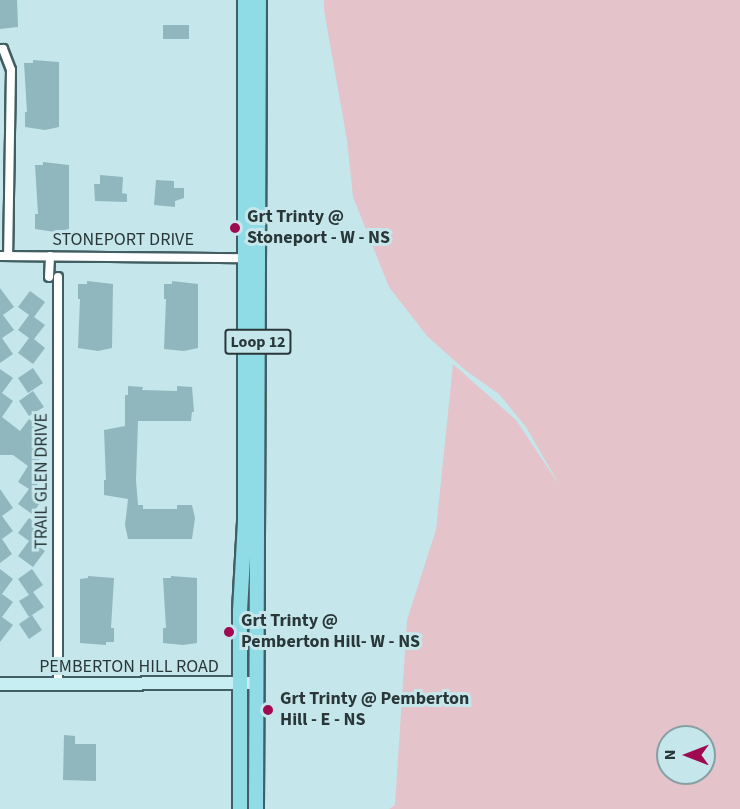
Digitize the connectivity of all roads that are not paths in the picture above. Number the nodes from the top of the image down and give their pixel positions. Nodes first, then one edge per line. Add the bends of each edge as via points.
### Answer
1 (245, 0) edge
2 (259, 0) edge
3 (0, 49) edge
4 (4, 256) edge
5 (50, 256) junction
6 (245, 258) junction
7 (257, 683) junction
8 (0, 684) edge
9 (239, 684) junction
10 (58, 685) junction
11 (240, 809) edge
12 (256, 809) edge

1 - 6 main road, Loop 12
2 - 7 main road, Loop 12
3 - 4 street via 11,70
4 - 5 street, STONEPORT DRIVE
5 - 6 street, STONEPORT DRIVE
5 - 10 street, TRAIL GLEN DRIVE via 54,277
6 - 9 main road, Loop 12 via 245,522
7 - 9 street, PEMBERTON HILL ROAD
7 - 12 main road, Loop 12
8 - 10 street, PEMBERTON HILL ROAD
9 - 10 street, PEMBERTON HILL ROAD
9 - 11 main road, Loop 12

